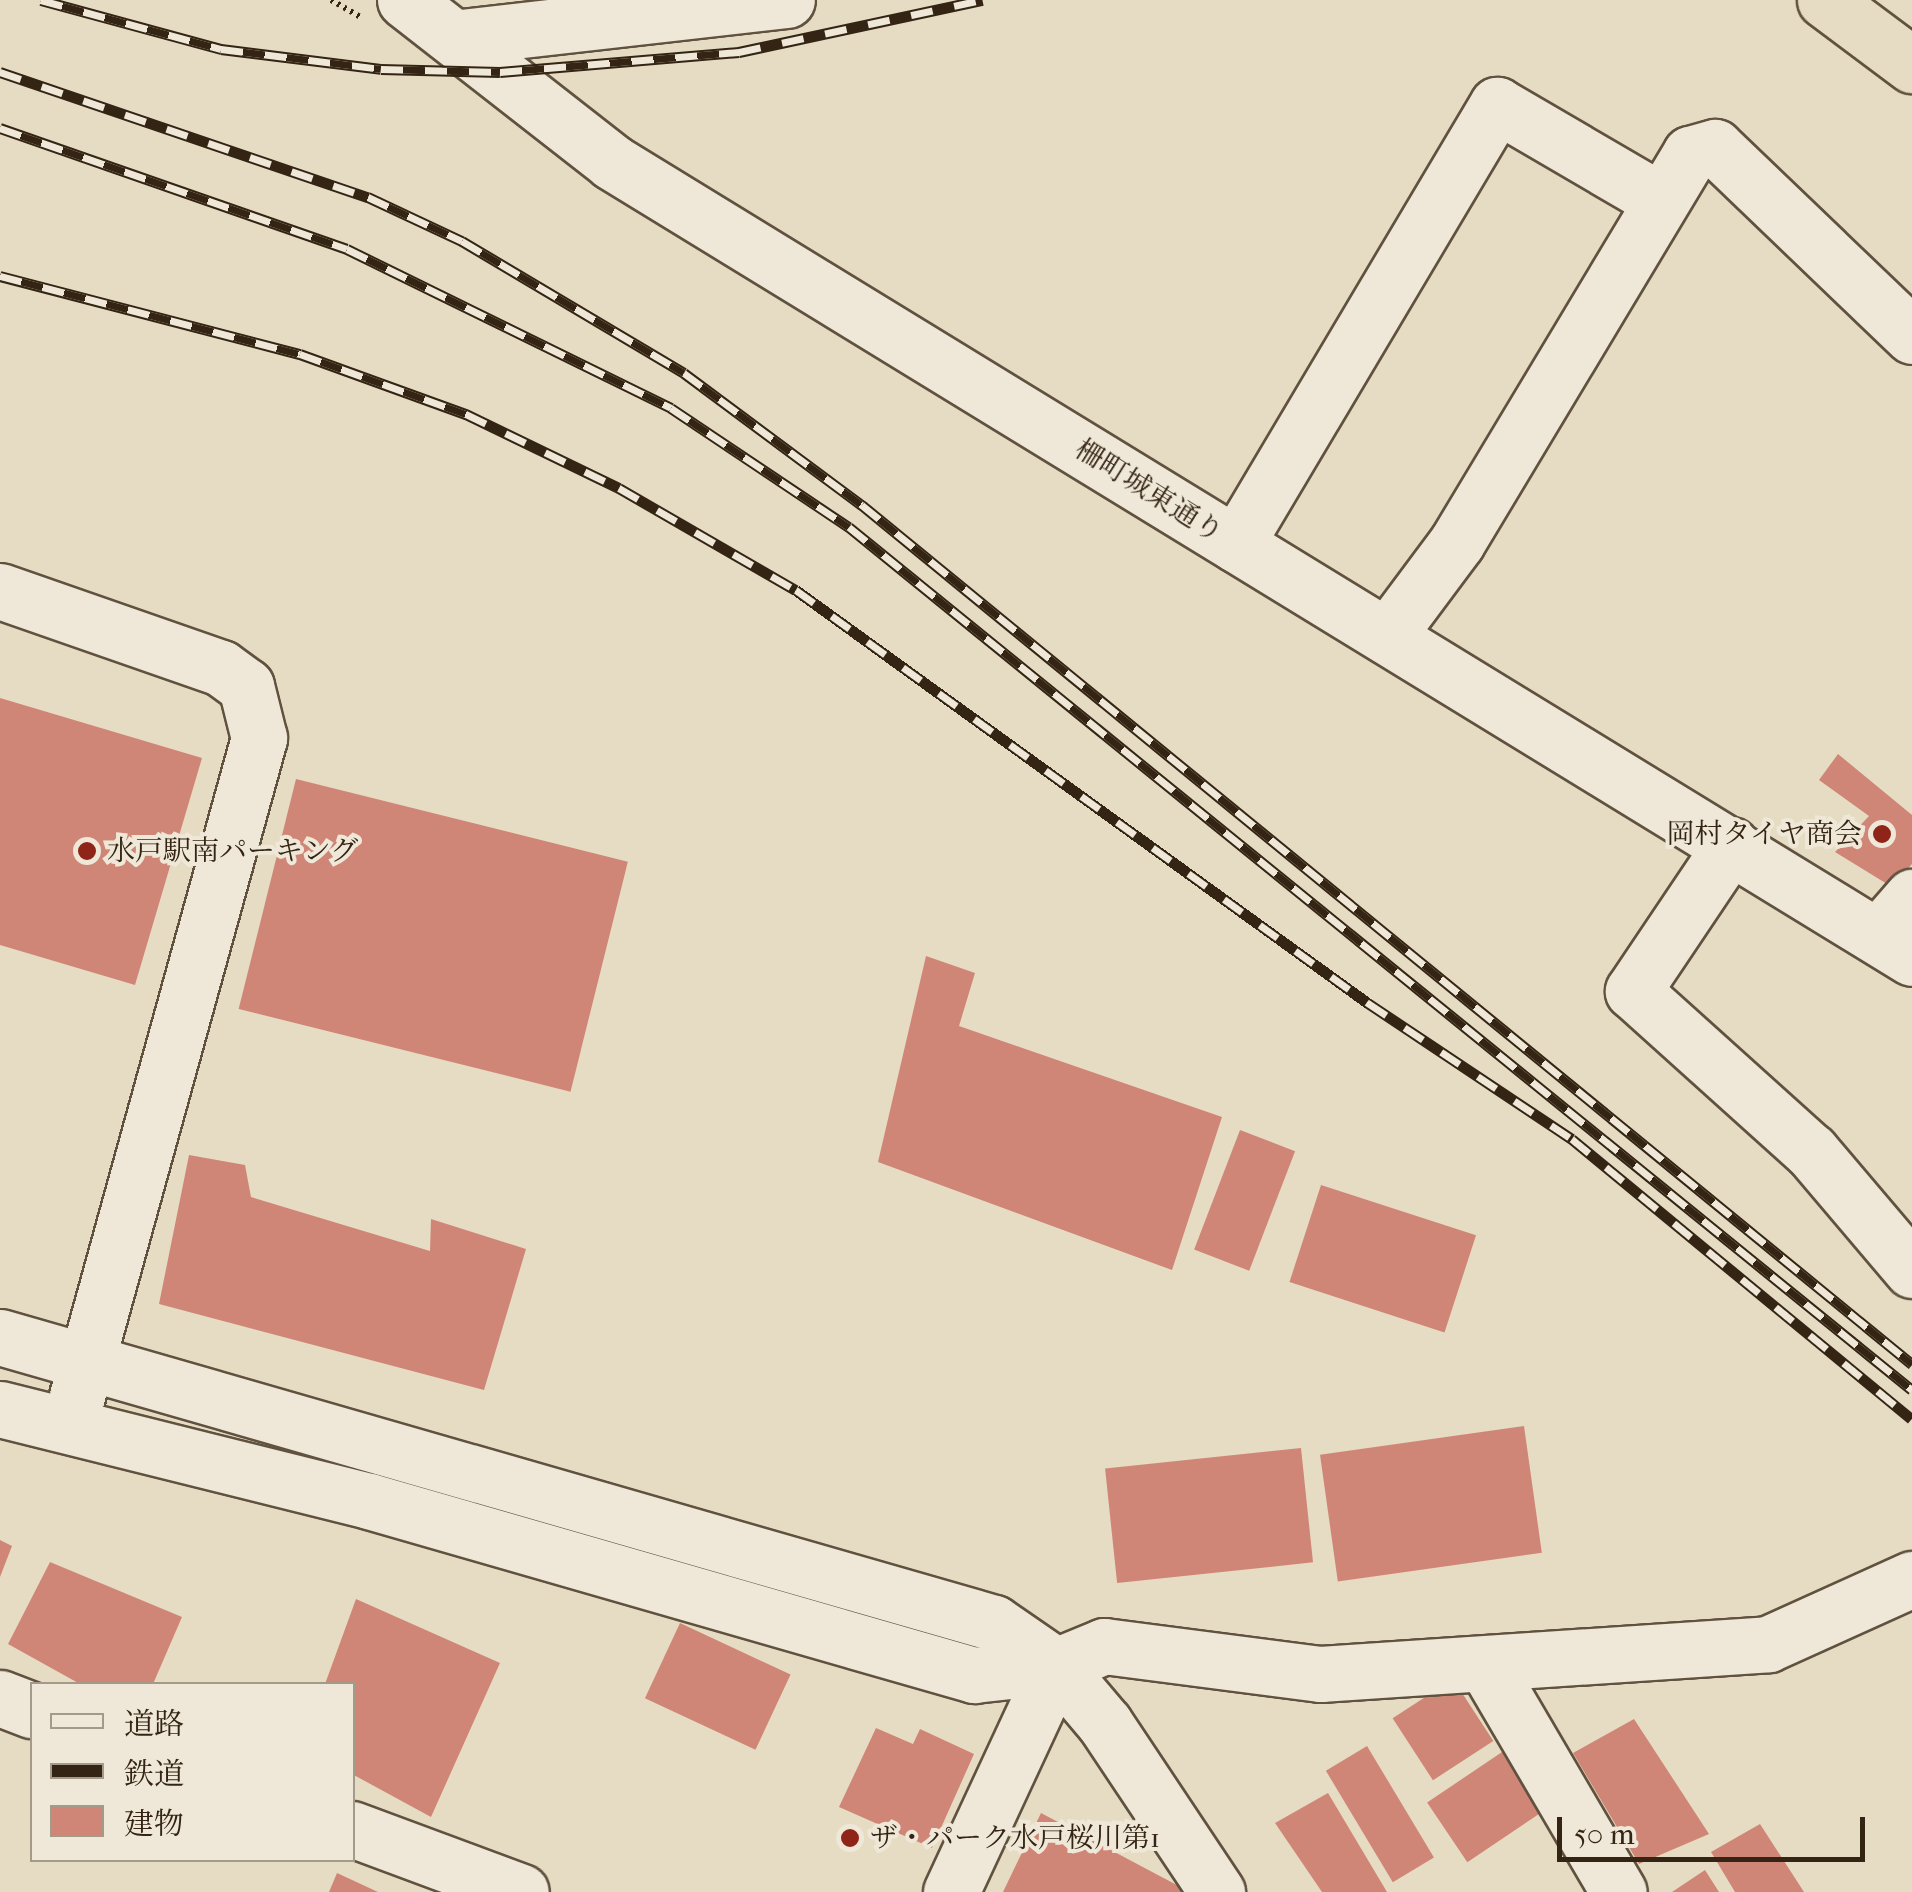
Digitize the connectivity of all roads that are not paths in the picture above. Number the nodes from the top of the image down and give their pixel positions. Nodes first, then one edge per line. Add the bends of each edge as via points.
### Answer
1 (405, 0) edge
2 (787, 0) edge
3 (1825, 0) edge
4 (628, 7) edge
5 (461, 37) junction
6 (1912, 65) edge
7 (1661, 201) junction
8 (1912, 336) edge
9 (1236, 544) junction
10 (0, 591) edge
11 (1387, 636) junction
12 (1730, 844) junction
13 (1901, 930) edge
14 (1912, 1270) edge
15 (0, 1337) edge
16 (88, 1362) junction
17 (0, 1408) edge
18 (66, 1428) junction
19 (1912, 1579) edge
20 (1485, 1664) junction
21 (1056, 1666) junction
22 (0, 1698) edge
23 (30, 1709) edge
24 (355, 1830) edge
25 (522, 1892) edge
26 (950, 1892) edge
27 (1217, 1892) edge
28 (1618, 1892) edge

1 - 5 street, 柵町城東通り
2 - 4 street
3 - 6 highway
4 - 5 street
5 - 9 street, 柵町城東通り via 558,126
7 - 8 street via 1690,154 1716,147
7 - 9 street via 1498,106
7 - 11 street via 1457,542
9 - 11 street, 柵町城東通り
10 - 16 street via 220,668 246,686 256,707 250,779
11 - 12 street, 柵町城東通り
12 - 13 street, 柵町城東通り
12 - 14 street via 1633,992 1811,1151
15 - 16 street
16 - 18 street
16 - 21 street via 994,1622
17 - 18 street
18 - 21 street via 369,1502 974,1675
19 - 20 street via 1768,1644
20 - 21 street via 1320,1674 1104,1646
20 - 28 street
21 - 26 street
21 - 27 street
22 - 23 street
24 - 25 street

